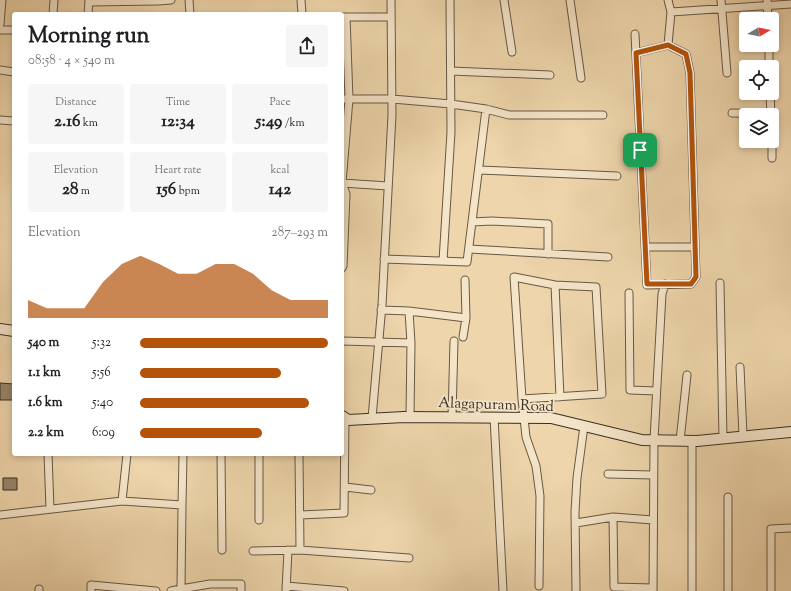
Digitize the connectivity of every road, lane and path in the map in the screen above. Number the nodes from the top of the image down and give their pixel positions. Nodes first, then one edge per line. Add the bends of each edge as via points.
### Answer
1 (2, 0) edge
2 (54, 0) edge
3 (171, 0) edge
4 (189, 0) edge
5 (301, 0) edge
6 (391, 0) edge
7 (450, 0) edge
8 (504, 0) edge
9 (570, 0) edge
10 (668, 0) edge
11 (721, 0) edge
12 (89, 1) edge
13 (118, 1) edge
14 (158, 1) edge
15 (767, 3) edge
16 (791, 4) edge
17 (722, 9) junction
18 (53, 12) edge
19 (88, 12) edge
20 (190, 12) edge
21 (302, 12) edge
22 (671, 12) junction
23 (344, 17) edge
24 (391, 17) junction
25 (0, 24) edge
26 (0, 30) edge
27 (12, 30) edge
28 (635, 34) dead end
29 (668, 45) junction
30 (512, 52) dead end
31 (636, 53) junction
32 (0, 70) edge
33 (451, 71) junction
34 (12, 72) edge
35 (727, 73) dead end
36 (550, 75) dead end
37 (581, 78) dead end
38 (345, 99) edge
39 (392, 99) junction
40 (451, 104) junction
41 (486, 109) junction
42 (732, 114) dead end
43 (739, 114) edge
44 (603, 115) dead end
45 (0, 120) edge
46 (12, 121) edge
47 (344, 127) edge
48 (772, 148) edge
49 (772, 158) dead end
50 (479, 170) junction
51 (617, 176) dead end
52 (344, 183) edge
53 (388, 186) junction
54 (344, 188) edge
55 (472, 222) junction
56 (344, 242) edge
57 (645, 247) junction
58 (695, 247) junction
59 (469, 249) junction
60 (548, 254) junction
61 (608, 257) dead end
62 (384, 259) junction
63 (443, 261) junction
64 (465, 280) dead end
65 (720, 283) dead end
66 (556, 284) junction
67 (665, 284) junction
68 (629, 293) dead end
69 (382, 310) junction
70 (409, 311) junction
71 (466, 318) junction
72 (0, 329) edge
73 (12, 331) edge
74 (463, 337) dead end
75 (344, 341) edge
76 (454, 341) dead end
77 (379, 342) junction
78 (411, 343) junction
79 (740, 367) dead end
80 (687, 375) dead end
81 (656, 392) junction
82 (560, 397) junction
83 (522, 400) junction
84 (410, 417) junction
85 (452, 417) junction
86 (494, 417) junction
87 (524, 417) junction
88 (344, 418) edge
89 (372, 418) junction
90 (584, 426) junction
91 (791, 432) edge
92 (743, 436) junction
93 (723, 438) junction
94 (654, 440) junction
95 (680, 441) junction
96 (692, 441) junction
97 (344, 452) edge
98 (48, 456) edge
99 (127, 456) edge
100 (183, 456) edge
101 (221, 456) edge
102 (259, 456) edge
103 (299, 456) edge
104 (608, 474) dead end
105 (653, 475) junction
106 (345, 487) junction
107 (370, 490) dead end
108 (728, 497) dead end
109 (122, 500) junction
110 (182, 505) junction
111 (50, 509) junction
112 (0, 515) edge
113 (300, 515) junction
114 (613, 517) junction
115 (259, 520) dead end
116 (653, 520) junction
117 (576, 523) junction
118 (791, 528) edge
119 (222, 550) dead end
120 (288, 550) junction
121 (300, 550) junction
122 (253, 551) dead end
123 (409, 558) dead end
124 (539, 586) dead end
125 (210, 587) edge
126 (181, 589) junction
127 (286, 589) edge
128 (653, 590) edge
129 (91, 591) edge
130 (156, 591) edge
131 (171, 591) edge
132 (241, 591) edge
133 (344, 591) edge
134 (503, 591) edge
135 (576, 591) edge
136 (692, 591) edge
137 (728, 591) edge
138 (771, 591) edge

1 - 25 street
2 - 18 street
3 - 14 street
4 - 20 street
5 - 21 street
6 - 24 street
7 - 33 street
8 - 30 street
9 - 37 street
10 - 22 street
11 - 17 street
12 - 13 street
12 - 19 street
13 - 14 street
15 - 16 street
15 - 17 street
17 - 22 street
17 - 35 street
22 - 29 street
23 - 24 street
23 - 38 street
24 - 39 street
26 - 27 street
28 - 31 street
29 - 31 street
29 - 58 street via 686,54 690,73
31 - 57 street
32 - 34 street
33 - 36 street
33 - 40 street
38 - 39 street
38 - 47 street
39 - 40 street
39 - 53 street
40 - 41 street
40 - 63 street
41 - 44 street via 509,114
41 - 50 street
42 - 43 street
45 - 46 street
48 - 49 street
50 - 51 street
50 - 55 street
52 - 53 street
53 - 62 street
54 - 56 street
55 - 59 street
55 - 60 street via 548,224
57 - 58 street
57 - 67 street via 647,284
58 - 67 street via 696,277 691,284
59 - 60 street
59 - 63 street via 468,262
60 - 61 street
62 - 63 street
62 - 69 street
64 - 71 street
65 - 93 street
66 - 82 street
66 - 82 street via 596,287 602,394
66 - 83 street via 514,277
67 - 81 street via 662,294
68 - 81 street via 630,390
69 - 70 street
69 - 77 street
70 - 71 street
70 - 78 street
71 - 74 street
72 - 73 main road
75 - 77 street
76 - 85 street
77 - 78 street
77 - 89 street
78 - 84 street
79 - 92 street
80 - 95 street
81 - 94 street
82 - 83 street
83 - 87 street
84 - 85 main road, Alagapuram Road
84 - 89 main road, Alagapuram Road
85 - 86 main road, Alagapuram Road
86 - 87 main road, Alagapuram Road
86 - 134 street
87 - 90 main road, Alagapuram Road via 551,418
87 - 124 street via 526,437 536,466 540,496
88 - 89 main road, Alagapuram Road via 348,420
90 - 94 main road, Alagapuram Road via 642,440
90 - 117 street via 577,478
91 - 92 main road, Alagapuram Road
92 - 93 main road, Alagapuram Road
93 - 96 main road, Alagapuram Road
94 - 95 main road, Alagapuram Road
94 - 105 street
95 - 96 main road, Alagapuram Road
96 - 136 street
97 - 106 street
98 - 111 street
99 - 109 street
100 - 110 street
101 - 119 street
102 - 115 street
103 - 113 street
104 - 105 street
105 - 116 street
106 - 107 street
106 - 113 street via 344,513
108 - 137 street
109 - 110 street
109 - 111 street
110 - 126 street
111 - 112 street
113 - 121 street
114 - 116 street
114 - 117 street
114 - 128 street via 614,587
116 - 128 street
117 - 135 street
118 - 138 street via 771,529
120 - 121 street
120 - 122 street
120 - 127 street
121 - 123 street
125 - 126 street
125 - 132 street via 241,584
126 - 131 street
127 - 133 street
129 - 130 street via 91,585

